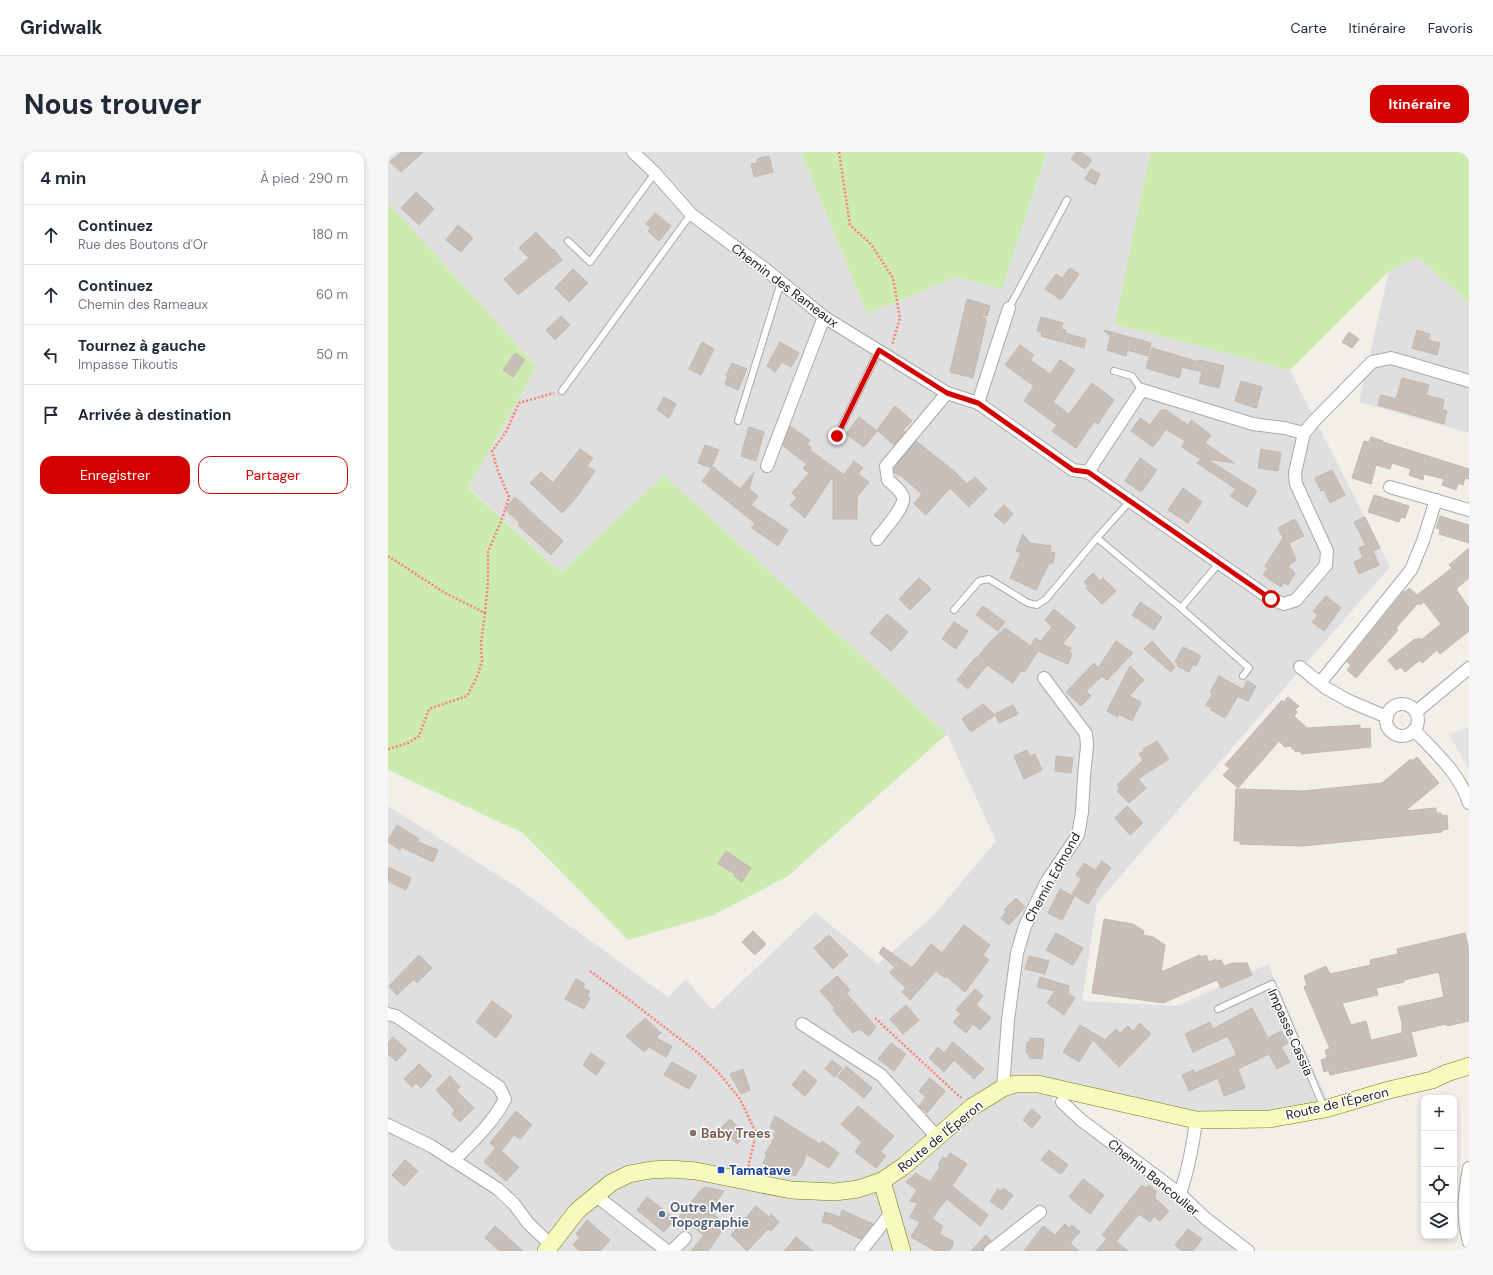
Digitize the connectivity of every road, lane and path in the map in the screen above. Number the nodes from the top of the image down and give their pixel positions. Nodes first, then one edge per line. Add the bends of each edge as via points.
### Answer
1 (633, 152) edge
2 (839, 152) edge
3 (655, 173) junction
4 (1067, 200) dead end
5 (691, 214) junction
6 (568, 241) dead end
7 (781, 282) junction
8 (1009, 308) joint
9 (824, 317) junction
10 (879, 350) junction
11 (890, 357) junction
12 (1114, 371) dead end
13 (1469, 381) edge
14 (1142, 390) junction
15 (562, 391) joint
16 (947, 393) junction
17 (978, 403) junction
18 (738, 421) dead end
19 (1304, 433) junction
20 (837, 436) dead end
21 (767, 466) dead end
22 (1088, 472) junction
23 (1390, 487) dead end
24 (1436, 500) junction
25 (1130, 501) junction
26 (1469, 510) edge
27 (1097, 538) junction
28 (877, 539) dead end
29 (388, 556) edge
30 (1220, 562) junction
31 (1181, 608) junction
32 (954, 610) dead end
33 (486, 613) junction
34 (1300, 667) dead end
35 (1469, 668) edge
36 (1243, 676) dead end
37 (1044, 678) dead end
38 (1320, 683) junction
39 (1416, 712) junction
40 (1387, 717) junction
41 (1414, 730) junction
42 (388, 748) edge
43 (1469, 802) edge
44 (590, 971) dead end
45 (1218, 1010) dead end
46 (388, 1014) edge
47 (875, 1018) dead end
48 (802, 1024) dead end
49 (1469, 1066) edge
50 (1469, 1076) edge
51 (1432, 1080) junction
52 (1003, 1088) junction
53 (1062, 1102) dead end
54 (972, 1108) junction
55 (1325, 1109) junction
56 (1196, 1120) junction
57 (388, 1125) edge
58 (937, 1137) junction
59 (454, 1160) junction
60 (1469, 1168) edge
61 (745, 1180) junction
62 (882, 1181) junction
63 (1180, 1194) junction
64 (595, 1195) junction
65 (1040, 1212) dead end
66 (891, 1213) junction
67 (685, 1238) dead end
68 (1469, 1242) edge
69 (548, 1248) edge
70 (667, 1251) edge
71 (672, 1251) edge
72 (861, 1251) edge
73 (902, 1251) edge
74 (990, 1251) edge
75 (1248, 1251) edge

1 - 3 street, Chemin des Rameaux
2 - 11 path via 850,225 871,244 893,278 900,318
3 - 5 street, Chemin des Rameaux
3 - 6 lane via 590,262
4 - 8 lane
5 - 7 street, Chemin des Rameaux
5 - 15 lane
7 - 9 street, Chemin des Rameaux
7 - 18 lane
8 - 17 street
9 - 10 street, Chemin des Rameaux
9 - 21 street
10 - 11 street, Chemin des Rameaux
10 - 20 lane
11 - 16 street, Chemin des Rameaux
12 - 14 lane via 1132,376
13 - 19 street via 1391,358 1372,362
14 - 19 street via 1253,424
14 - 22 street
15 - 33 path via 519,403 506,432 492,451 509,497 488,552
16 - 17 street, Chemin des Rameaux
16 - 28 street via 886,466 888,480 903,496 903,505
17 - 22 street, Chemin des Rameaux via 1073,470
19 - 30 street via 1295,473 1296,484 1327,551 1326,565 1296,600 1284,604 1271,599
22 - 25 street
23 - 24 street
24 - 26 street
24 - 38 street via 1411,570
25 - 27 lane
25 - 30 street
27 - 31 lane
27 - 32 lane via 1046,599 1037,604 1028,603 989,579 979,581
29 - 33 path via 445,593
30 - 31 lane
31 - 36 lane via 1249,668
33 - 42 path via 481,643 482,661 467,696 429,709 419,736 408,743
34 - 38 street
35 - 39 street
37 - 52 street, Chemin Edmond via 1086,734 1082,812 1078,834 1047,882 1025,926 1017,953 1008,1020
38 - 40 street via 1349,701
39 - 40 street via 1402,704 1392,708
39 - 41 street via 1418,721
40 - 41 street via 1388,727 1395,734 1406,735
41 - 43 street via 1454,774
44 - 61 path via 698,1053 740,1099 756,1133
45 - 55 lane, Impasse Cassia via 1272,984
46 - 59 street via 396,1016 493,1082 503,1093 505,1099 502,1105 481,1133
47 - 54 path
48 - 58 street via 881,1075
49 - 51 main road, Route de l'Éperon
50 - 51 main road, Route de l'Éperon
51 - 55 main road, Route de l'Éperon
52 - 54 main road, Route de l'Éperon
52 - 56 main road, Route de l'Éperon via 1020,1084 1038,1084
53 - 63 street, Chemin Bancoulier via 1081,1120
54 - 58 main road, Route de l'Éperon
55 - 56 main road, Route de l'Éperon via 1270,1119
56 - 63 street via 1193,1146
57 - 59 street
58 - 62 main road, Route de l'Éperon via 904,1166
59 - 69 street via 498,1189 514,1204
60 - 68 street via 1464,1194
61 - 62 main road, Route de l'Éperon via 791,1190 835,1192 858,1189
61 - 64 main road, Route de l'Éperon via 696,1171 651,1170 629,1174
62 - 66 main road
63 - 75 street, Chemin Bancoulier
64 - 69 main road, Route de l'Éperon via 577,1211
64 - 70 street
65 - 74 street
66 - 72 street
66 - 73 main road
67 - 71 street

